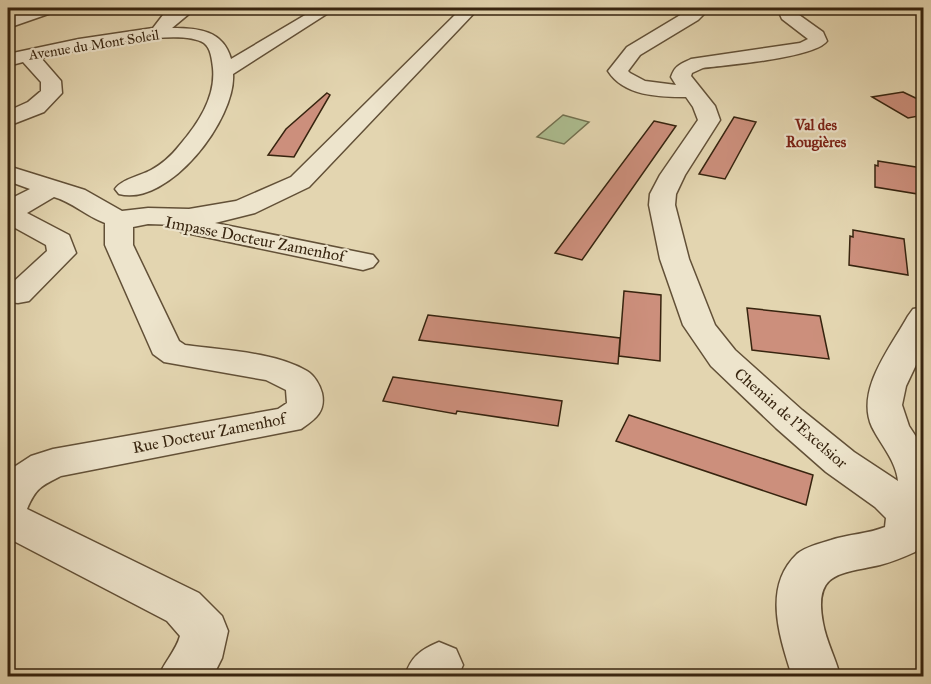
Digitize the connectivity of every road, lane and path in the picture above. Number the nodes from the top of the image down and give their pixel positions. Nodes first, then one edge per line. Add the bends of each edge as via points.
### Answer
1 (48, 8) edge
2 (188, 8) edge
3 (328, 8) edge
4 (471, 8) edge
5 (702, 8) edge
6 (784, 8) edge
7 (8, 23) edge
8 (158, 34) junction
9 (219, 51) junction
10 (255, 52) junction
11 (18, 58) edge
12 (224, 71) junction
13 (692, 91) junction
14 (8, 119) edge
15 (8, 173) edge
16 (169, 186) junction
17 (63, 192) junction
18 (128, 208) junction
19 (239, 209) junction
20 (363, 261) dead end
21 (11, 297) edge
22 (924, 316) edge
23 (900, 505) junction
24 (8, 506) edge
25 (8, 519) edge
26 (183, 676) edge
27 (816, 676) edge

1 - 7 street
2 - 8 street via 169,19
3 - 10 street
4 - 19 street via 300,182 270,199
5 - 13 street via 634,51 618,71 623,80 634,85
6 - 13 street, Chemin de l'Excelsior via 817,36 817,43 689,66 681,74
8 - 9 street, Avenue du Mont Soleil via 208,38
8 - 11 street, Avenue du Mont Soleil
9 - 10 street via 238,55
9 - 12 street
10 - 12 street
11 - 14 street via 51,81 52,93 36,107
12 - 16 street via 221,96
13 - 23 street, Chemin de l'Excelsior via 709,120 668,184 662,205 678,272 700,325 723,358 825,452
15 - 17 street
16 - 18 street via 166,207
16 - 19 street via 202,209
17 - 18 street
17 - 21 street via 15,207 13,216 59,241 62,253
18 - 19 street via 197,218
18 - 20 street, Impasse Docteur Zamenhof
18 - 24 street, Rue Docteur Zamenhof via 119,245 165,347 176,354 269,370 296,379 306,393 305,408 288,420 53,464 26,476 9,496
22 - 23 street via 885,397 887,422 914,457 921,475 922,486 916,495
23 - 27 street via 908,525 899,541 884,548 825,559 802,579 799,621
25 - 26 street via 183,607 205,631 198,658

